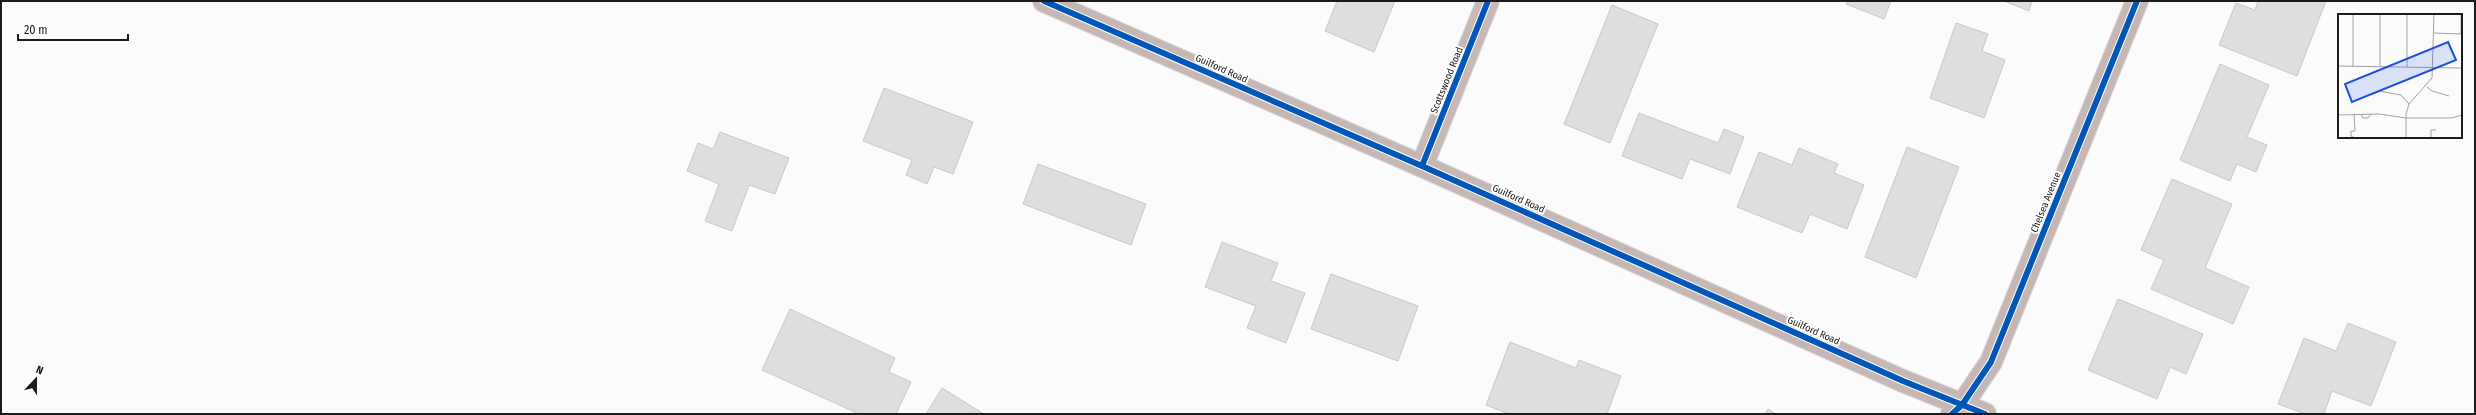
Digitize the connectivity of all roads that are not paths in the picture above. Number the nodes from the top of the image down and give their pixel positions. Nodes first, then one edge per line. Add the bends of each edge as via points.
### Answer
1 (1044, 1) edge
2 (1488, 1) edge
3 (2138, 1) edge
4 (1422, 166) junction
5 (1957, 409) edge
6 (1984, 414) edge

1 - 4 street, Guilford Road
2 - 4 street, Scottswood Road
3 - 5 street, Chelsea Avenue via 1991,362
4 - 5 street, Guilford Road via 1903,381
5 - 6 street, Guilford Road

